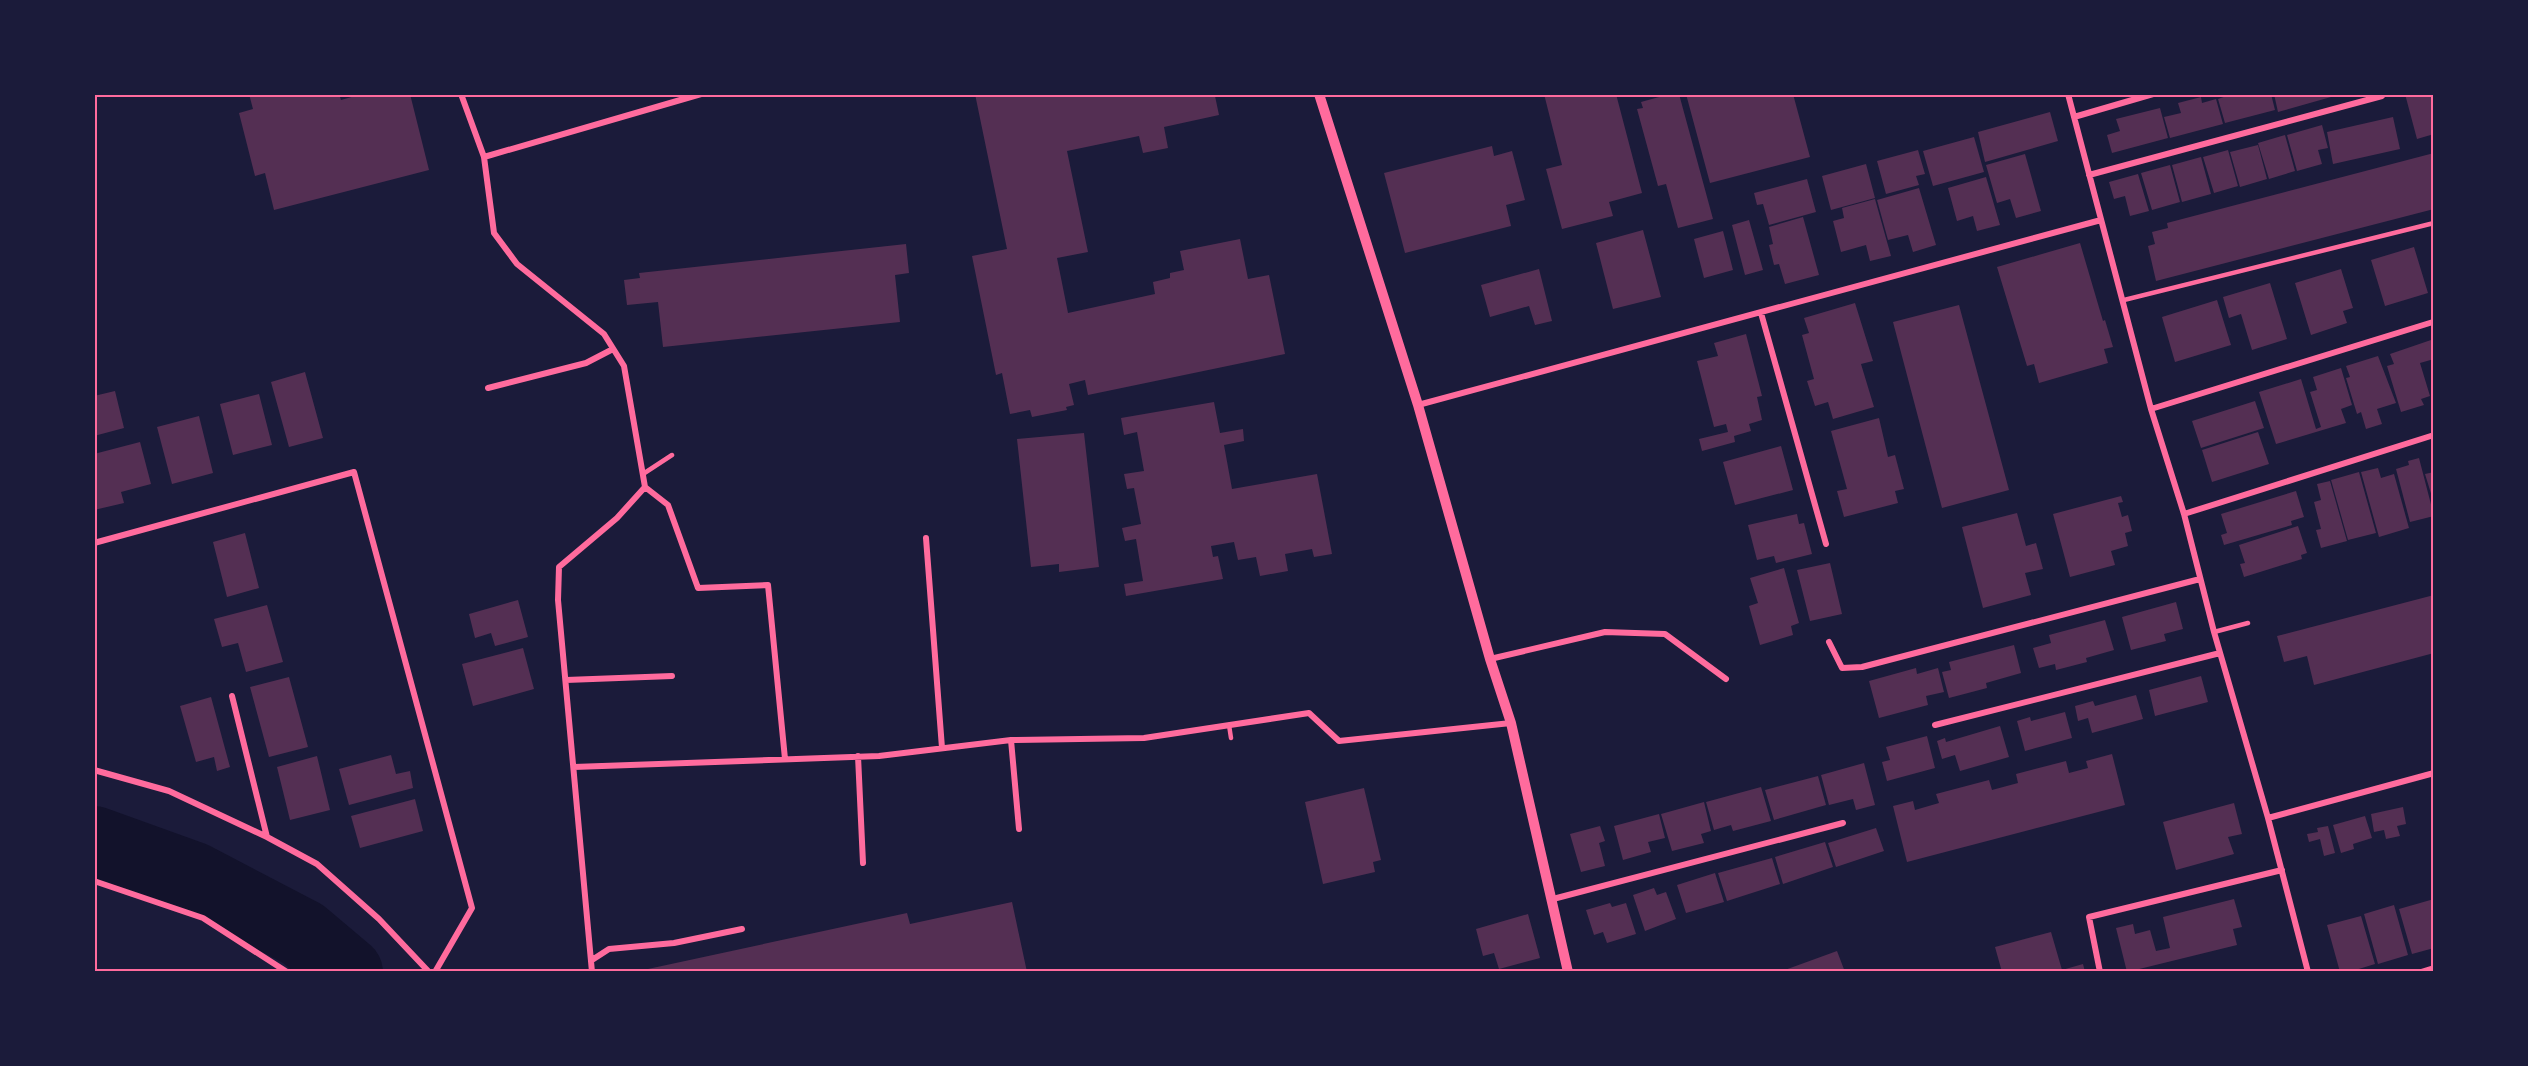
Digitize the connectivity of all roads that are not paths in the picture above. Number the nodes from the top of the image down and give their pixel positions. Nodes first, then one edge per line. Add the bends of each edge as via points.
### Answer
1 (461, 94) edge
2 (700, 94) edge
3 (1319, 94) edge
4 (2068, 94) edge
5 (2153, 94) edge
6 (2382, 96) dead end
7 (2074, 117) junction
8 (484, 157) junction
9 (2089, 175) junction
10 (2101, 220) junction
11 (2433, 223) edge
12 (2124, 300) junction
13 (1761, 313) junction
14 (2433, 322) edge
15 (613, 349) junction
16 (488, 388) dead end
17 (1418, 405) junction
18 (2151, 409) junction
19 (2433, 435) edge
20 (672, 456) dead end
21 (643, 474) junction
22 (645, 487) junction
23 (2184, 514) junction
24 (926, 538) dead end
25 (94, 543) edge
26 (1826, 544) dead end
27 (2200, 579) junction
28 (2248, 623) dead end
29 (2214, 632) junction
30 (1829, 642) dead end
31 (2220, 653) junction
32 (1490, 659) junction
33 (672, 676) dead end
34 (1726, 679) dead end
35 (566, 680) junction
36 (232, 696) dead end
37 (1511, 723) junction
38 (1229, 725) junction
39 (1935, 725) dead end
40 (1231, 738) dead end
41 (1011, 740) junction
42 (942, 748) junction
43 (858, 756) junction
44 (785, 759) junction
45 (574, 767) junction
46 (94, 770) edge
47 (2433, 772) edge
48 (2268, 818) junction
49 (1844, 823) dead end
50 (1019, 829) dead end
51 (267, 837) junction
52 (863, 863) dead end
53 (2282, 870) junction
54 (94, 881) edge
55 (1553, 899) junction
56 (742, 929) dead end
57 (592, 960) junction
58 (2433, 968) edge
59 (287, 972) edge
60 (429, 972) edge
61 (435, 972) edge
62 (592, 972) edge
63 (1568, 972) edge
64 (2100, 972) edge
65 (2308, 972) edge
66 (2421, 972) edge

1 - 8 street
2 - 8 street
3 - 17 street
4 - 7 street
5 - 7 street
6 - 9 street
7 - 9 street
8 - 15 street via 494,233 517,264 604,334
9 - 10 street
10 - 12 street
10 - 13 street
11 - 12 lane
12 - 18 street
13 - 17 street
13 - 26 street
14 - 18 street
15 - 16 street via 586,363
15 - 21 street via 624,366
17 - 32 street
18 - 23 street
19 - 23 street
20 - 21 lane
21 - 22 street
22 - 35 street via 617,518 559,567 558,600
22 - 44 street via 668,505 698,588 768,585
23 - 27 street
24 - 42 street
25 - 61 street via 354,472 472,908
27 - 29 street
27 - 30 street via 1862,667 1842,668
28 - 29 lane
29 - 31 street
31 - 39 street
31 - 48 street
32 - 34 street via 1605,632 1665,634
32 - 37 street
33 - 35 street
35 - 45 street
36 - 51 street
37 - 38 street via 1339,741 1309,713
37 - 55 street
38 - 40 lane
38 - 41 street via 1144,738
41 - 42 street
41 - 50 street
42 - 43 street
43 - 44 street
43 - 52 street
44 - 45 street
45 - 57 street
46 - 51 street via 170,791
47 - 48 street
48 - 53 street
49 - 55 street
51 - 60 street via 317,864 379,919
53 - 64 street via 2089,917
53 - 65 street
54 - 59 street via 203,918
55 - 63 street
56 - 57 street via 674,943 609,949
57 - 62 street
58 - 66 street

